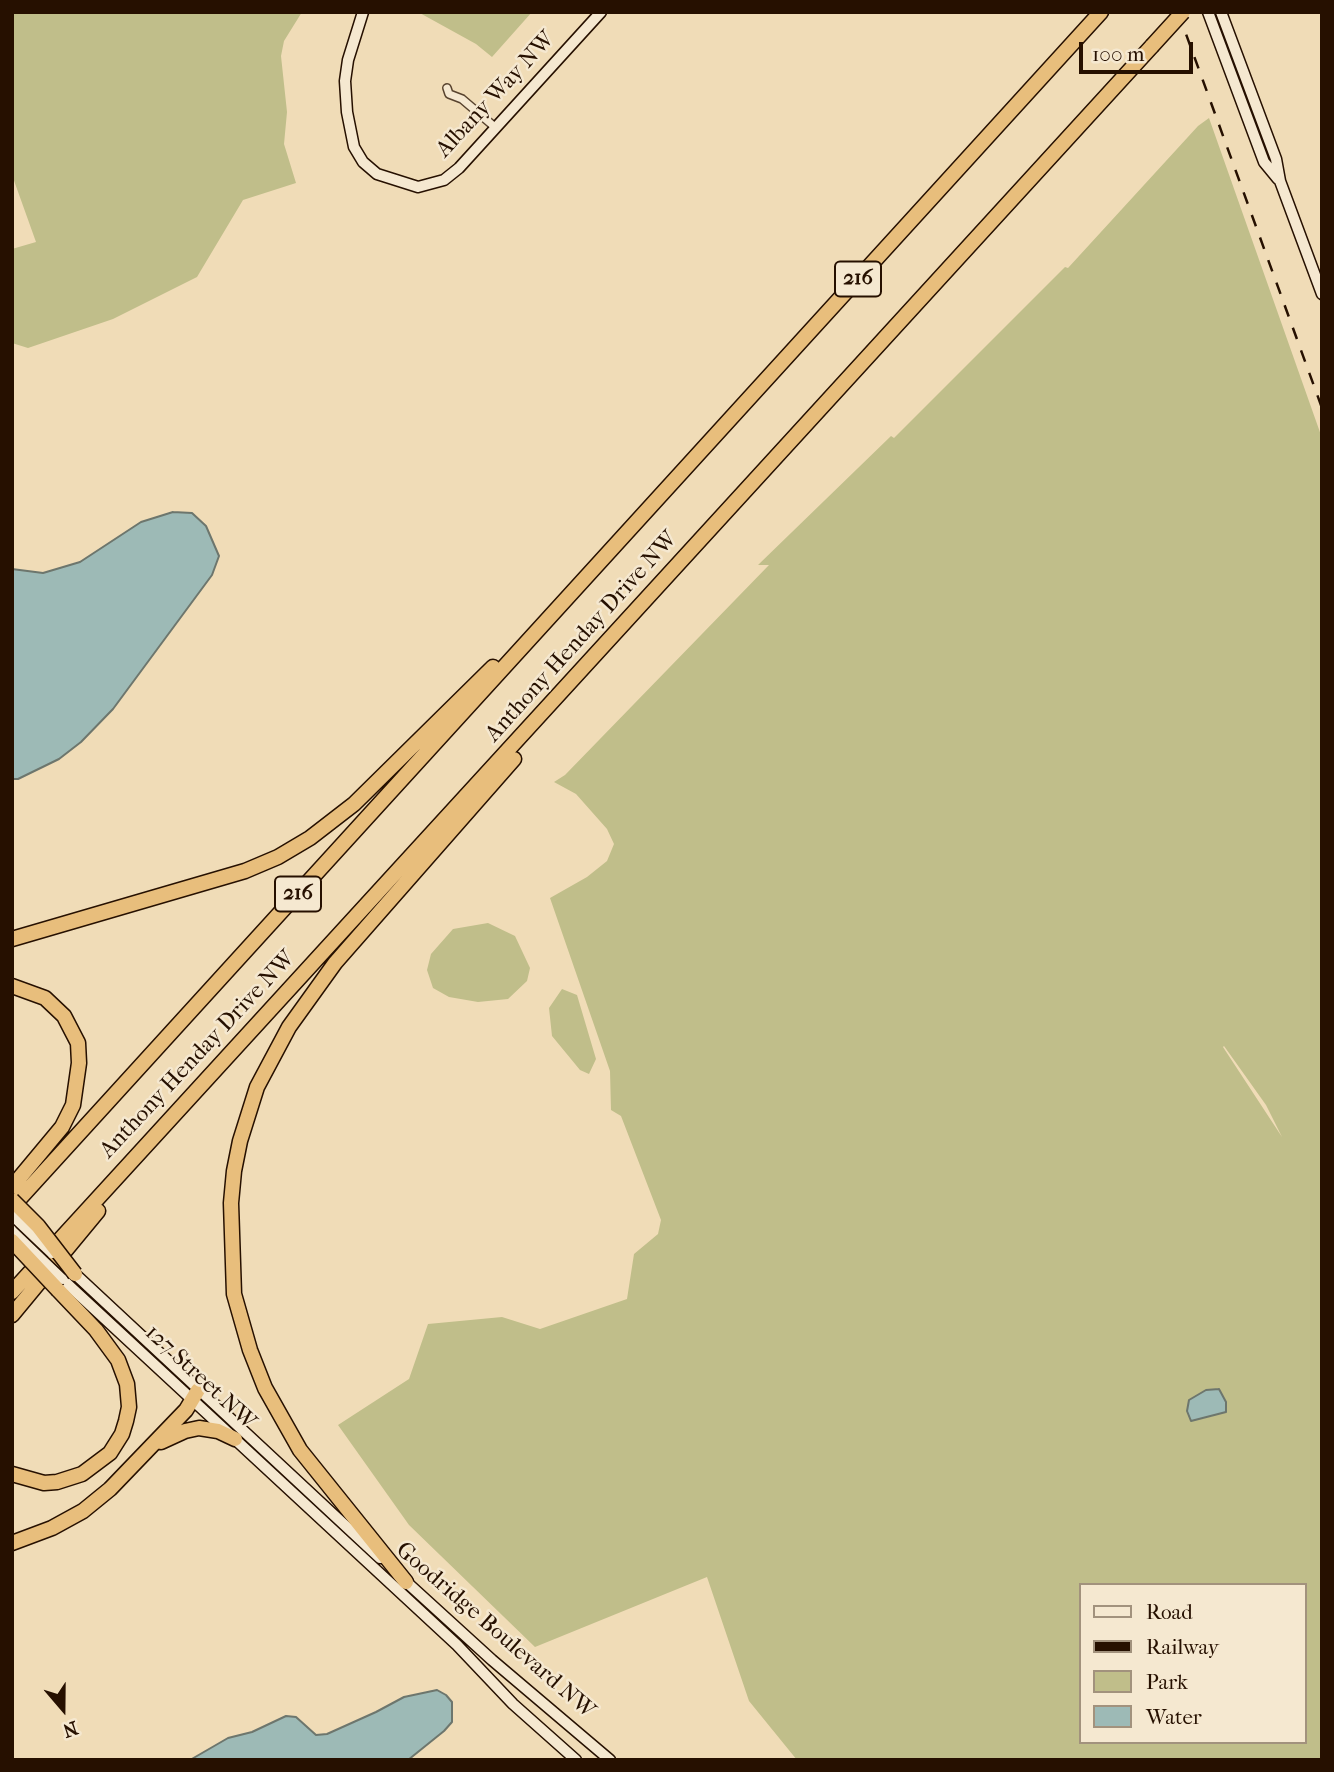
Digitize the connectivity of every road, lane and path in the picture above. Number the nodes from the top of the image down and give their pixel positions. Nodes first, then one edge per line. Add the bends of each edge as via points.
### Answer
1 (363, 12) edge
2 (601, 12) edge
3 (1101, 12) edge
4 (1183, 12) edge
5 (1208, 12) edge
6 (1221, 12) edge
7 (447, 88) dead end
8 (496, 128) junction
9 (1280, 181) junction
10 (1313, 272) junction
11 (1322, 286) edge
12 (1322, 295) edge
13 (583, 582) junction
14 (616, 635) junction
15 (12, 939) edge
16 (12, 986) edge
17 (194, 1094) junction
18 (12, 1188) edge
19 (12, 1200) edge
20 (12, 1206) edge
21 (12, 1215) edge
22 (12, 1231) edge
23 (12, 1241) edge
24 (65, 1281) junction
25 (12, 1292) edge
26 (12, 1315) edge
27 (196, 1395) junction
28 (235, 1439) junction
29 (153, 1446) junction
30 (12, 1474) edge
31 (352, 1533) joint
32 (12, 1543) edge
33 (359, 1555) joint
34 (406, 1582) junction
35 (576, 1760) edge
36 (610, 1760) edge

1 - 8 main road, Albany Way NW via 348,60 345,101 354,147 371,170 408,185 435,184 459,168
2 - 8 main road, Albany Way NW
3 - 13 highway, Anthony Henday Drive NW / 216
4 - 14 highway, Anthony Henday Drive NW / 216, bridge
5 - 9 main road via 1264,162
6 - 9 main road
7 - 8 street
9 - 10 main road
10 - 11 main road
10 - 12 main road
13 - 15 highway via 354,804 310,838 245,871
13 - 20 highway, Anthony Henday Drive NW / 216
14 - 17 highway, Anthony Henday Drive NW / 216
14 - 34 highway via 582,681 335,963 274,1055 257,1087 240,1141 231,1203 232,1256 234,1294 250,1350 265,1388 300,1450
16 - 18 highway via 46,998 64,1016 78,1043 79,1063 73,1105 62,1126
17 - 25 highway, Anthony Henday Drive NW / 216
17 - 26 highway
19 - 24 highway, bridge via 38,1226
21 - 24 main road, 127 Street NW, bridge
22 - 24 main road, 127 Street NW, bridge
23 - 24 highway, bridge
24 - 27 main road, 127 Street NW
24 - 30 highway via 118,1360 127,1384 126,1421 110,1453 82,1474 44,1483
27 - 28 main road, 127 Street NW
27 - 29 highway
27 - 31 main road, 127 Street NW
28 - 29 highway via 199,1428
28 - 33 main road, 127 Street NW
29 - 32 highway via 83,1511
31 - 34 main road, Goodridge Boulevard NW
33 - 35 main road, Goodridge Boulevard NW
34 - 36 main road, Goodridge Boulevard NW

